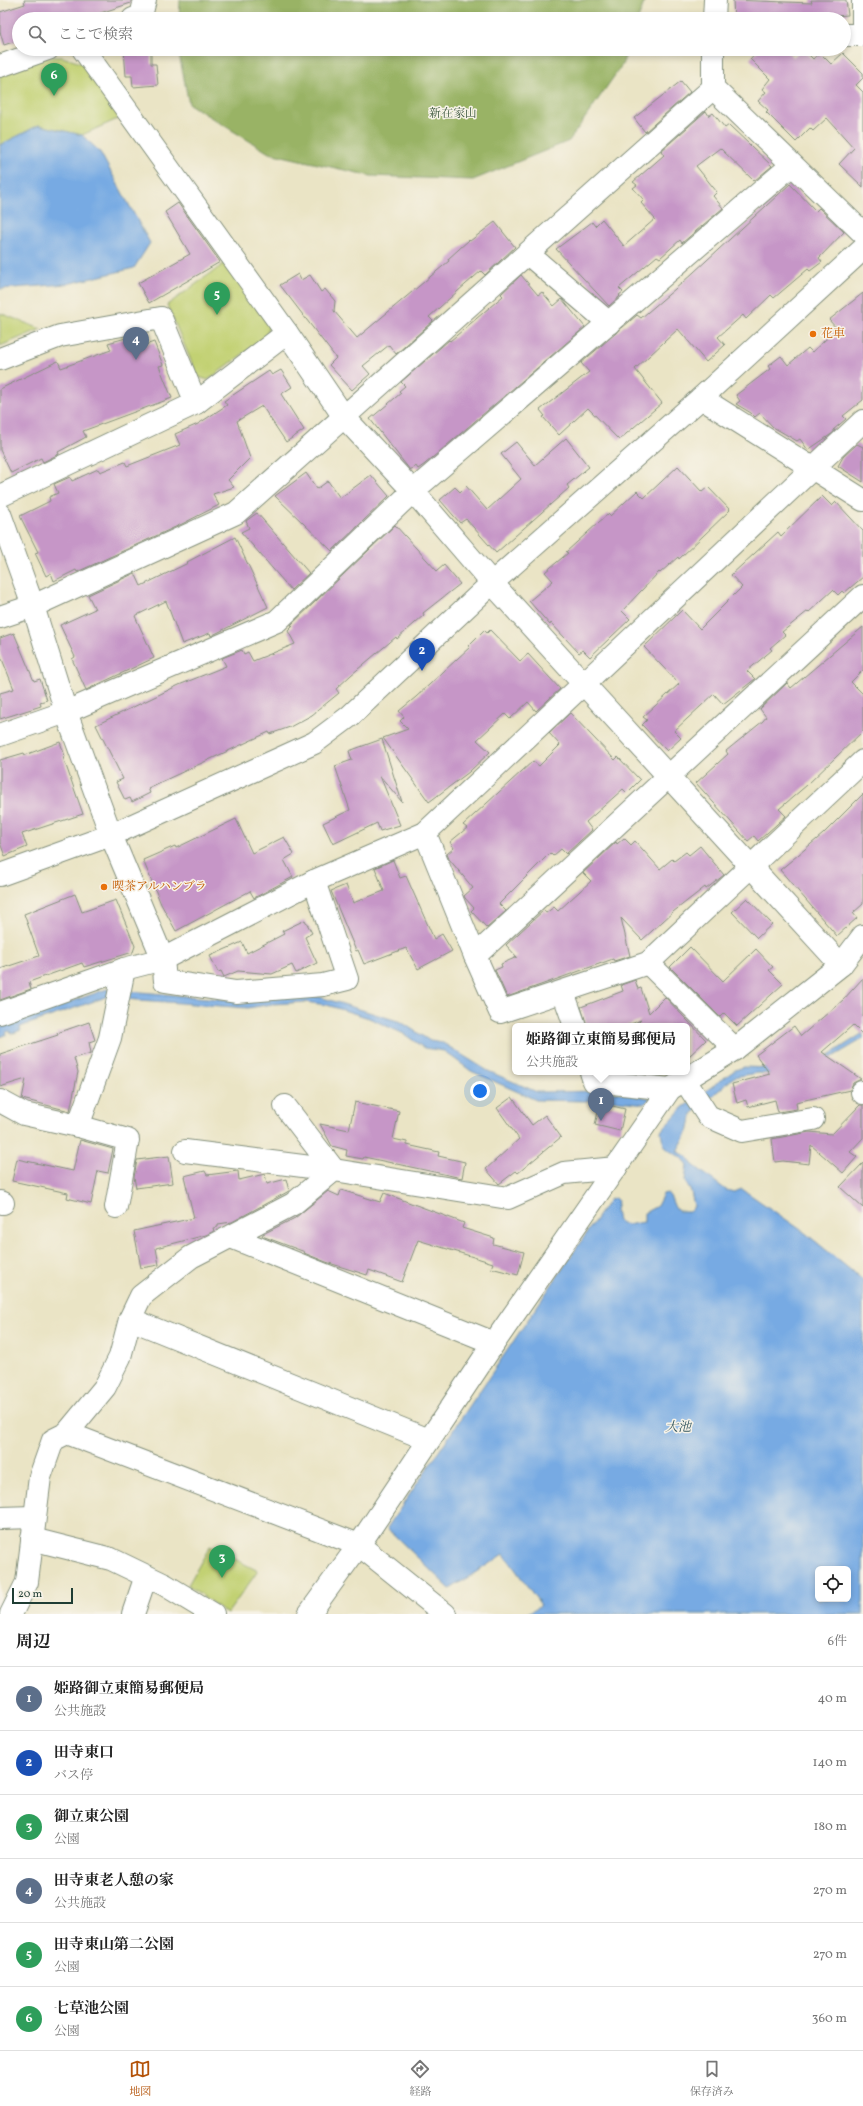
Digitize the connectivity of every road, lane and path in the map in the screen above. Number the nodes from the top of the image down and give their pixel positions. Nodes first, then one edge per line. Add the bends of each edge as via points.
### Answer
1 (145, 0) edge
2 (715, 0) edge
3 (863, 0) edge
4 (142, 12) edge
5 (714, 12) edge
6 (863, 22) edge
7 (851, 35) edge
8 (863, 35) edge
9 (28, 56) edge
10 (88, 56) edge
11 (713, 56) edge
12 (0, 66) edge
13 (713, 88) junction
14 (792, 165) junction
15 (863, 233) edge
16 (863, 250) edge
17 (528, 254) junction
18 (609, 323) junction
19 (287, 333) junction
20 (0, 359) edge
21 (701, 398) junction
22 (196, 403) junction
23 (344, 416) junction
24 (863, 421) edge
25 (812, 468) junction
26 (414, 491) junction
27 (0, 496) edge
28 (863, 500) edge
29 (0, 514) edge
30 (492, 583) junction
31 (863, 596) edge
32 (33, 606) junction
33 (0, 617) edge
34 (583, 683) junction
35 (66, 712) junction
36 (0, 735) edge
37 (863, 761) edge
38 (669, 776) junction
39 (425, 833) junction
40 (111, 835) junction
41 (751, 868) junction
42 (0, 874) edge
43 (314, 881) junction
44 (863, 936) edge
45 (475, 956) junction
46 (163, 959) junction
47 (648, 963) junction
48 (841, 965) junction
49 (124, 969) junction
50 (562, 992) junction
51 (0, 1014) edge
52 (573, 1023) edge
53 (735, 1049) junction
54 (591, 1075) edge
55 (677, 1084) junction
56 (0, 1101) edge
57 (285, 1106) dead end
58 (813, 1119) dead end
59 (78, 1126) junction
60 (185, 1151) dead end
61 (616, 1168) junction
62 (334, 1170) junction
63 (116, 1207) dead end
64 (231, 1237) junction
65 (130, 1319) junction
66 (494, 1343) junction
67 (67, 1433) junction
68 (429, 1440) junction
69 (34, 1517) junction
70 (0, 1518) edge
71 (32, 1539) junction
72 (360, 1544) junction
73 (146, 1576) junction
74 (10, 1604) edge
75 (133, 1614) edge
76 (213, 1614) edge
77 (309, 1614) edge
78 (445, 1614) edge

1 - 4 street
2 - 5 street
3 - 6 street
7 - 8 street
9 - 12 street
10 - 19 street
11 - 13 street
13 - 14 street
13 - 17 street
14 - 15 street
14 - 18 street
16 - 21 street
17 - 18 street
17 - 23 street
18 - 26 street
19 - 22 street
19 - 23 street
20 - 22 street via 60,336 161,318
21 - 25 street
21 - 30 street
22 - 27 street
23 - 26 street
23 - 32 street via 236,513
24 - 25 street
25 - 28 street
25 - 34 street
26 - 30 street
26 - 35 street via 277,621
29 - 32 street
30 - 34 street
30 - 40 street via 350,716 314,743
31 - 38 street
32 - 33 street
32 - 35 street
34 - 38 street
34 - 39 street
35 - 36 street
35 - 40 street
37 - 41 street
38 - 41 street
38 - 45 street
39 - 43 street
39 - 45 street
40 - 42 street
40 - 46 street
41 - 47 street
41 - 48 street
43 - 46 street
43 - 46 street via 347,979 323,985 236,992 166,980
44 - 48 street
45 - 50 street via 500,1012
46 - 49 street
47 - 50 street
47 - 53 street
48 - 53 street
49 - 51 street
49 - 59 street via 110,1038
50 - 52 street
53 - 55 street
54 - 55 street via 594,1081
55 - 58 street via 708,1116 742,1131
55 - 61 street
56 - 59 street via 24,1114
57 - 62 street
59 - 63 street via 128,1140
60 - 62 street
61 - 62 street via 564,1173 508,1198
61 - 66 street
62 - 64 street via 293,1204
64 - 65 street via 191,1257 141,1296
64 - 66 street
65 - 67 street via 120,1357 105,1387
65 - 68 street
66 - 68 street
67 - 69 street via 53,1440 40,1476
67 - 72 street
68 - 72 street
69 - 70 street
69 - 71 street
71 - 73 street via 111,1559
71 - 74 street via 27,1582
72 - 77 street
72 - 78 street
73 - 75 street
73 - 76 street

